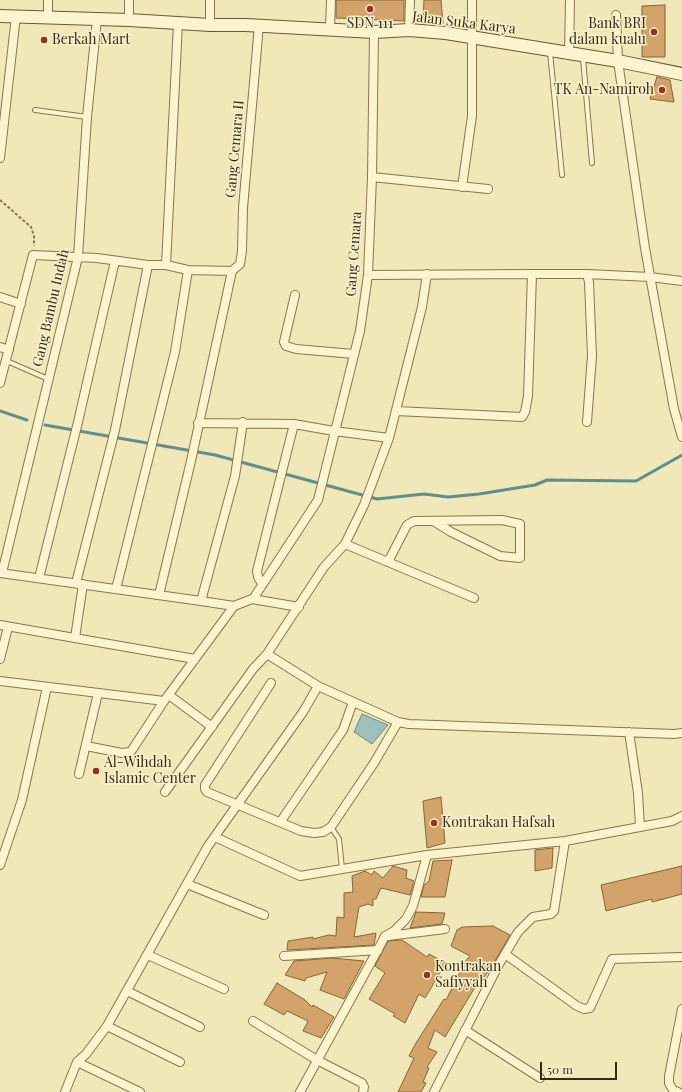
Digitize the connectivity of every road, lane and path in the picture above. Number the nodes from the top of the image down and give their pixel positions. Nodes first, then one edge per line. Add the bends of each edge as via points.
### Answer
1 (48, 0) edge
2 (130, 0) edge
3 (210, 0) edge
4 (331, 0) edge
5 (410, 0) edge
6 (472, 0) edge
7 (570, 0) edge
8 (616, 15) dead end
9 (0, 16) edge
10 (16, 16) junction
11 (48, 18) junction
12 (96, 19) junction
13 (129, 20) junction
14 (178, 23) junction
15 (210, 25) junction
16 (259, 26) junction
17 (330, 29) junction
18 (409, 30) junction
19 (374, 32) junction
20 (471, 37) junction
21 (550, 51) junction
22 (569, 54) junction
23 (583, 56) junction
24 (618, 61) junction
25 (682, 74) edge
26 (35, 110) dead end
27 (87, 117) junction
28 (0, 158) edge
29 (592, 163) dead end
30 (562, 175) dead end
31 (372, 177) junction
32 (462, 186) junction
33 (488, 189) dead end
34 (0, 200) edge
35 (33, 255) junction
36 (78, 257) junction
37 (115, 261) junction
38 (148, 265) junction
39 (166, 265) junction
40 (188, 270) junction
41 (232, 271) junction
42 (428, 274) junction
43 (532, 274) junction
44 (587, 274) junction
45 (368, 275) junction
46 (650, 277) junction
47 (682, 281) edge
48 (295, 294) dead end
49 (0, 297) edge
50 (21, 304) junction
51 (0, 347) edge
52 (9, 350) junction
53 (354, 354) junction
54 (7, 361) junction
55 (48, 379) junction
56 (0, 384) edge
57 (396, 411) junction
58 (243, 422) junction
59 (587, 422) dead end
60 (198, 423) junction
61 (294, 424) junction
62 (334, 431) junction
63 (389, 438) junction
64 (682, 438) edge
65 (435, 522) junction
66 (346, 544) junction
67 (388, 562) junction
68 (1, 573) edge
69 (39, 578) junction
70 (80, 584) junction
71 (262, 584) junction
72 (116, 589) junction
73 (159, 595) junction
74 (474, 598) dead end
75 (253, 599) junction
76 (200, 601) junction
77 (234, 606) junction
78 (299, 607) junction
79 (4, 626) edge
80 (75, 638) junction
81 (267, 654) junction
82 (0, 659) edge
83 (195, 659) junction
84 (0, 681) edge
85 (271, 683) dead end
86 (318, 686) junction
87 (47, 687) junction
88 (98, 693) junction
89 (166, 698) junction
90 (353, 702) junction
91 (398, 722) junction
92 (212, 727) junction
93 (629, 732) junction
94 (682, 733) edge
95 (86, 746) junction
96 (79, 774) dead end
97 (165, 792) dead end
98 (237, 804) junction
99 (682, 816) edge
100 (282, 821) junction
101 (331, 827) junction
102 (640, 827) junction
103 (215, 837) junction
104 (565, 841) junction
105 (427, 854) junction
106 (0, 865) edge
107 (342, 869) junction
108 (187, 884) junction
109 (264, 915) dead end
110 (445, 929) dead end
111 (385, 936) junction
112 (378, 950) junction
113 (505, 954) junction
114 (148, 955) junction
115 (284, 956) dead end
116 (682, 957) edge
117 (224, 989) dead end
118 (127, 991) junction
119 (682, 1009) edge
120 (253, 1021) dead end
121 (106, 1026) junction
122 (200, 1027) dead end
123 (465, 1030) junction
124 (317, 1060) junction
125 (77, 1062) junction
126 (180, 1062) dead end
127 (540, 1078) dead end
128 (65, 1092) edge
129 (140, 1092) edge
130 (300, 1092) edge
131 (363, 1092) edge
132 (434, 1092) edge
133 (678, 1092) edge

1 - 11 street
2 - 13 street
3 - 15 street
4 - 17 street
5 - 18 street
6 - 20 street
7 - 22 street
8 - 24 street
9 - 10 main road, Jalan Suka Karya
10 - 11 main road, Jalan Suka Karya
10 - 28 street
11 - 12 main road, Jalan Suka Karya
12 - 13 main road, Jalan Suka Karya
12 - 27 street, Gang Bambu Indah
13 - 14 main road, Jalan Suka Karya
14 - 15 main road, Jalan Suka Karya
14 - 39 street
15 - 16 main road, Jalan Suka Karya
16 - 17 main road, Jalan Suka Karya
16 - 41 street, Gang Cemara II via 243,208 242,251 240,264
17 - 19 main road, Jalan Suka Karya
18 - 19 main road, Jalan Suka Karya
18 - 20 main road, Jalan Suka Karya
19 - 31 street, Gang Cemara
20 - 21 main road, Jalan Suka Karya
20 - 32 street via 472,116
21 - 22 main road, Jalan Suka Karya
21 - 30 lane
22 - 23 main road, Jalan Suka Karya
23 - 24 main road, Jalan Suka Karya
23 - 29 lane
24 - 25 main road, Jalan Suka Karya
24 - 46 street
26 - 27 lane
27 - 36 street, Gang Bambu Indah
31 - 32 street
31 - 45 street, Gang Cemara
32 - 33 street
34 - 35 path via 31,227 34,236
35 - 36 street
35 - 50 street
36 - 37 street
36 - 55 street, Gang Bambu Indah
37 - 38 street
37 - 69 street
38 - 39 street
38 - 70 street via 115,430
39 - 40 street
40 - 41 street
40 - 72 street via 175,352
41 - 60 street, Gang Cemara II
42 - 43 street
42 - 45 street
42 - 57 street
43 - 44 street
43 - 57 street via 528,396 522,416
44 - 46 street
44 - 59 street via 592,356
45 - 53 street, Gang Cemara via 360,332
46 - 47 street
46 - 64 street via 674,410
48 - 53 street via 284,342 286,346
49 - 50 street
50 - 52 street
51 - 52 street
52 - 54 street
53 - 62 street, Gang Cemara
54 - 55 lane
54 - 56 street
55 - 68 street, Gang Bambu Indah
57 - 63 street
58 - 60 street
58 - 61 street
58 - 76 street via 236,476
60 - 73 street, Gang Cemara II
61 - 62 street
61 - 71 street via 257,571
62 - 63 street
62 - 71 street, Gang Cemara via 318,500
63 - 66 street via 364,505
65 - 65 street via 500,556 520,558 520,524 502,520
65 - 67 street via 408,523
66 - 67 street
66 - 78 street via 324,567
67 - 74 street
68 - 69 street
69 - 70 street
70 - 72 street
70 - 80 street
71 - 75 street, Gang Cemara
72 - 73 street
73 - 76 street
75 - 77 street
75 - 78 street
76 - 77 street
77 - 83 street
78 - 81 street
79 - 80 street
79 - 82 street
80 - 83 street
81 - 86 street
81 - 92 street via 253,669
83 - 89 street
84 - 87 street
85 - 98 street via 205,786 207,792
86 - 90 street
86 - 98 street via 303,712
87 - 88 street
87 - 106 street via 22,800
88 - 89 street
88 - 95 street
89 - 92 street
89 - 95 street via 130,752 122,753
90 - 91 street
90 - 100 street via 343,730
91 - 93 street
91 - 101 street
92 - 97 street
93 - 94 street
93 - 102 street
95 - 96 street
98 - 100 street
98 - 103 street
99 - 102 street via 672,821
100 - 101 street via 301,831 314,833 326,831
101 - 107 lane via 339,839
102 - 104 street
103 - 107 street via 300,876
103 - 108 street
104 - 105 street
104 - 113 street via 554,911 527,921
105 - 107 street
105 - 111 street via 413,906 406,919
108 - 109 street
108 - 114 street
110 - 111 street
111 - 112 street
112 - 115 street
112 - 124 street
113 - 116 street via 584,1009 590,1008 612,959
113 - 123 street
114 - 117 street
114 - 118 street
118 - 121 street
118 - 122 street
119 - 133 street via 669,1076 669,1083 673,1090
120 - 124 street
121 - 125 street
121 - 126 street
123 - 127 street
123 - 132 street
124 - 130 street
124 - 131 street via 362,1083
125 - 128 street
125 - 129 street

